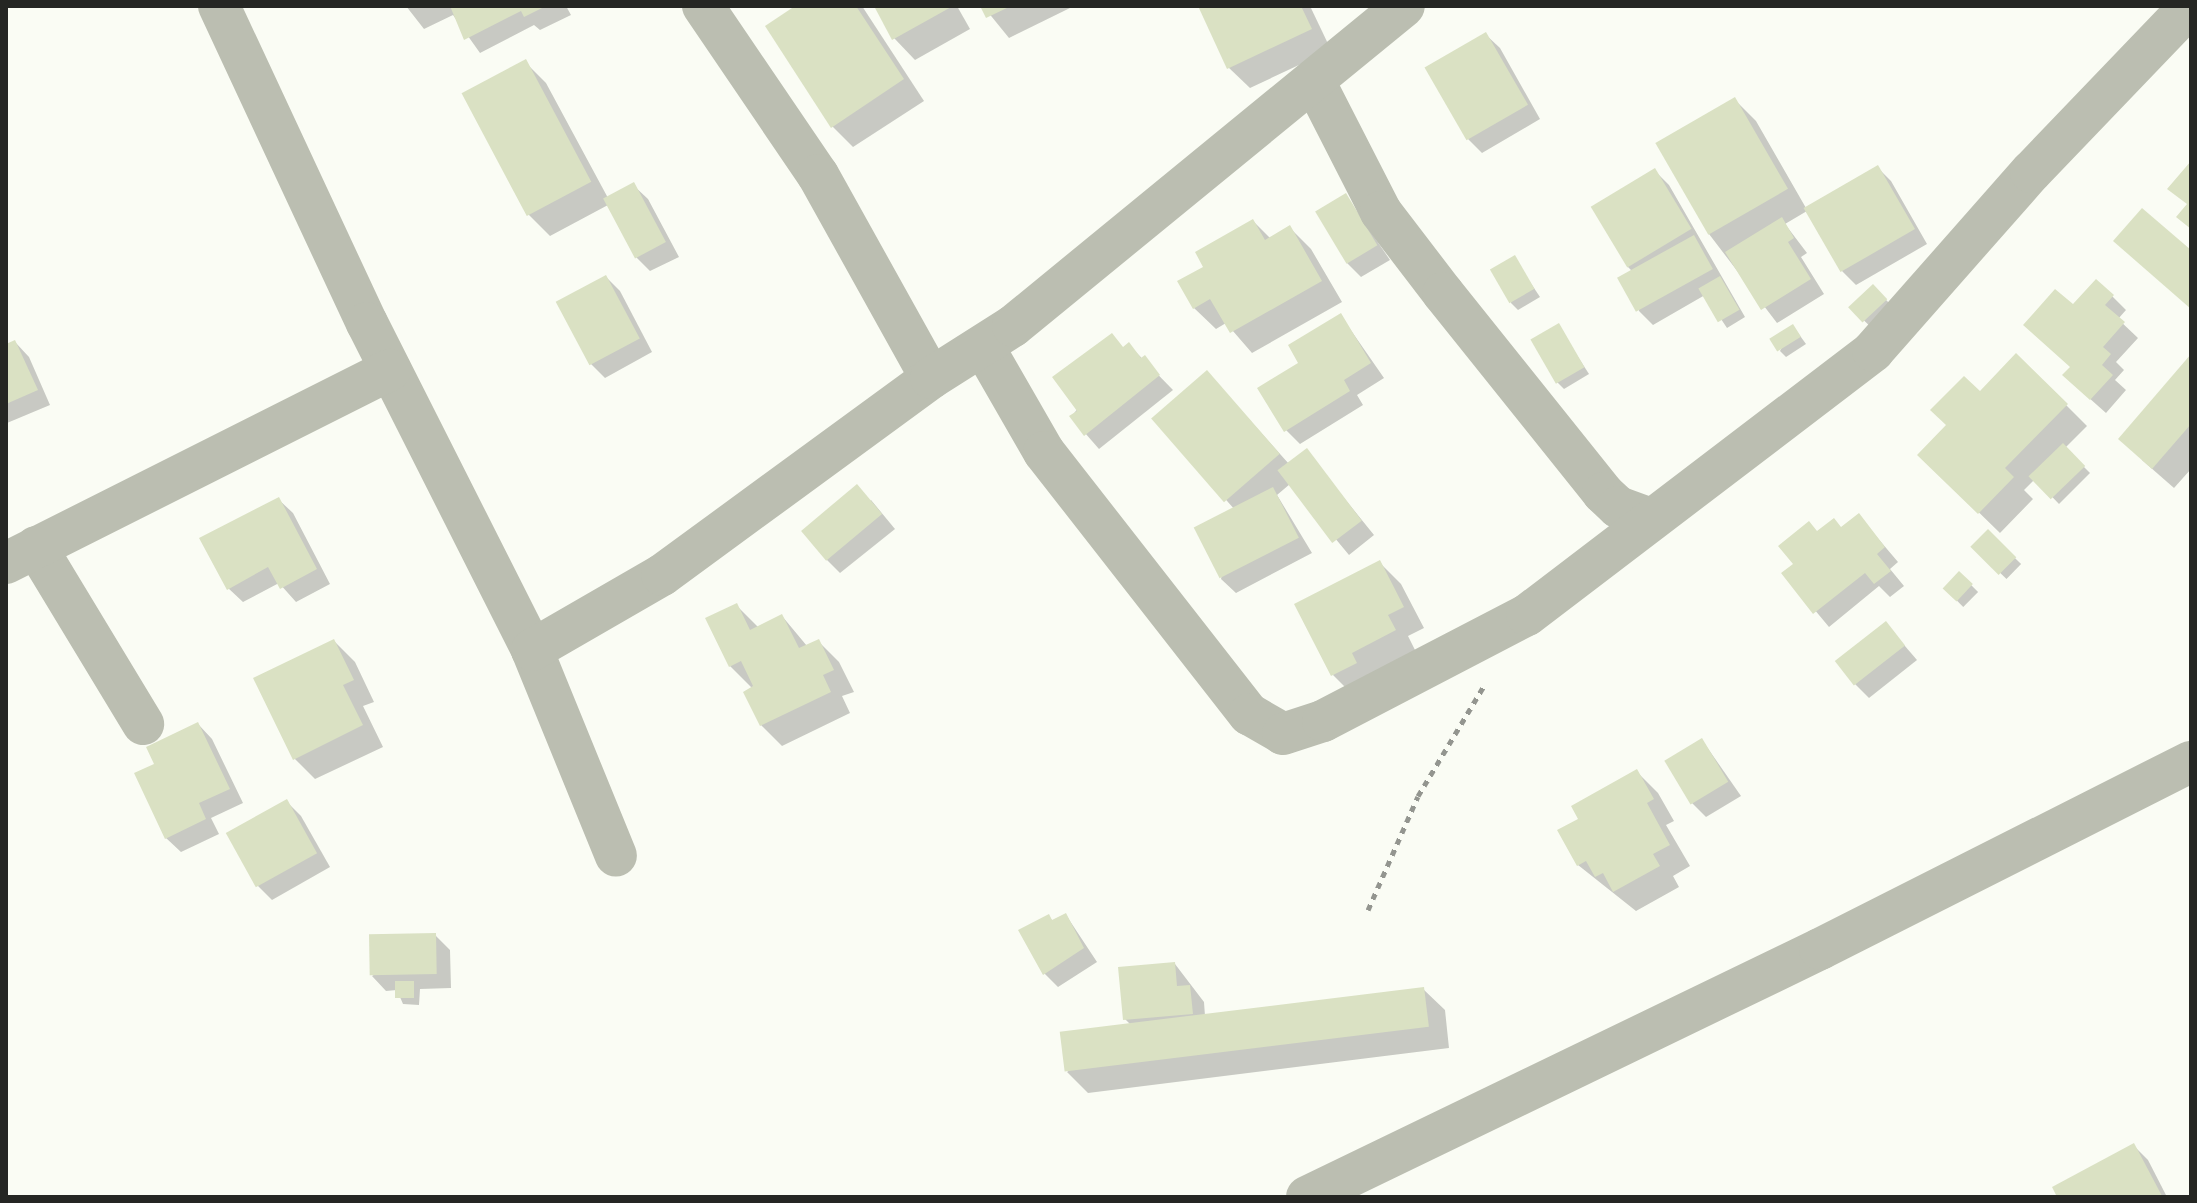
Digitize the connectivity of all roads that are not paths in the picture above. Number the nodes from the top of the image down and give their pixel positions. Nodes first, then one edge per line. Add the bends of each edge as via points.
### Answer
1 (219, 6) edge
2 (703, 6) edge
3 (1404, 6) edge
4 (2190, 6) edge
5 (1315, 83) junction
6 (983, 346) junction
7 (390, 370) junction
8 (931, 378) junction
9 (1651, 519) junction
10 (21, 555) edge
11 (532, 650) junction
12 (143, 724) dead end
13 (2191, 762) edge
14 (616, 856) dead end
15 (1307, 1197) edge

1 - 7 street
2 - 8 street via 818,175
3 - 5 street
4 - 9 street via 2031,172 1873,351 1698,489
5 - 6 street
5 - 9 street via 1381,212 1443,293 1603,493 1618,507
6 - 8 street
6 - 9 street via 1044,452 1249,714 1283,734 1323,721 1527,615
7 - 10 street
7 - 11 street
8 - 11 street via 662,575
10 - 12 street
11 - 14 street
13 - 15 street

